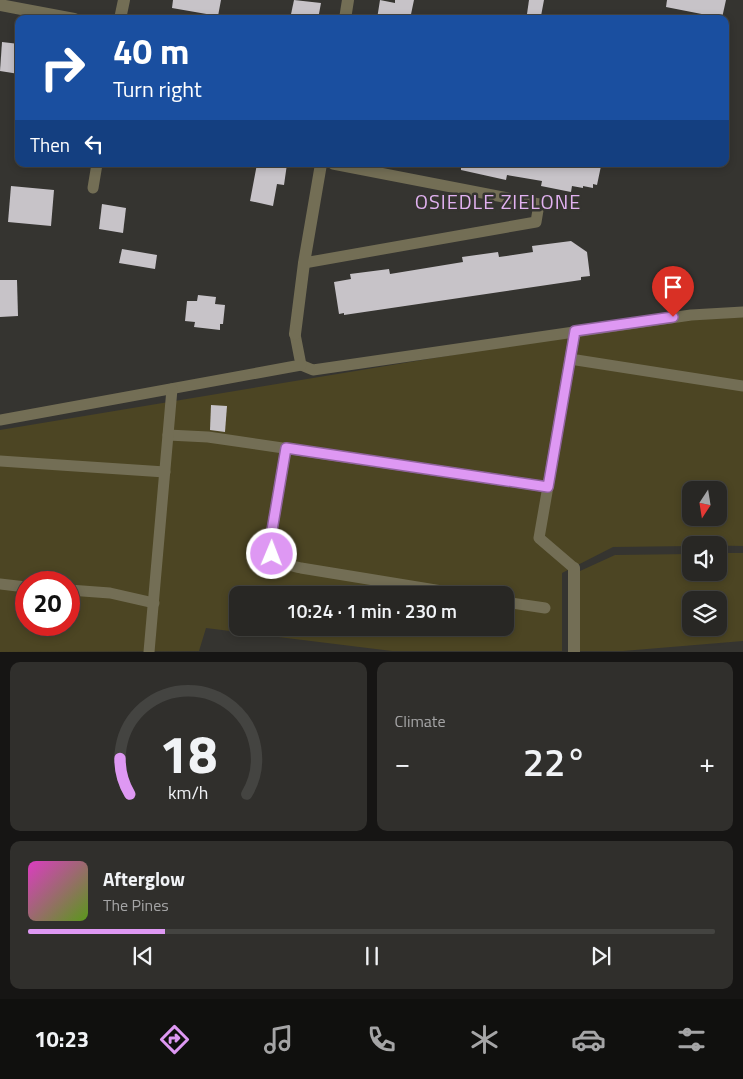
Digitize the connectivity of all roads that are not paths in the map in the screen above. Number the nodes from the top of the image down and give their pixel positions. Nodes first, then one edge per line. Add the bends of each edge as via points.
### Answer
1 (124, 0) edge
2 (348, 0) edge
3 (0, 5) edge
4 (53, 15) edge
5 (121, 15) edge
6 (346, 15) edge
7 (96, 167) edge
8 (320, 167) edge
9 (348, 167) edge
10 (93, 188) dead end
11 (304, 263) junction
12 (743, 312) edge
13 (575, 331) junction
14 (295, 334) joint
15 (570, 360) junction
16 (301, 365) junction
17 (743, 386) edge
18 (172, 389) junction
19 (0, 420) edge
20 (168, 435) junction
21 (286, 448) junction
22 (0, 461) edge
23 (165, 472) junction
24 (548, 487) junction
25 (574, 568) joint
26 (0, 584) edge
27 (15, 586) edge
28 (411, 586) edge
29 (80, 591) edge
30 (154, 602) junction
31 (514, 603) edge
32 (545, 608) dead end
33 (149, 652) edge
34 (574, 652) edge

1 - 5 street
2 - 6 street
3 - 4 street
7 - 10 lane
8 - 11 street
9 - 11 lane via 539,204 536,222
11 - 14 street
12 - 13 lane via 690,315
13 - 15 lane
13 - 16 lane via 313,370
14 - 16 lane
15 - 17 lane
15 - 24 lane
16 - 18 lane
18 - 19 lane
18 - 20 lane
20 - 21 lane
20 - 23 lane
21 - 24 lane
21 - 28 lane via 270,542 272,554 281,563 301,568
22 - 23 lane
23 - 30 lane
24 - 25 lane via 539,538
25 - 34 street
26 - 27 lane
29 - 30 lane
30 - 33 lane
31 - 32 lane

